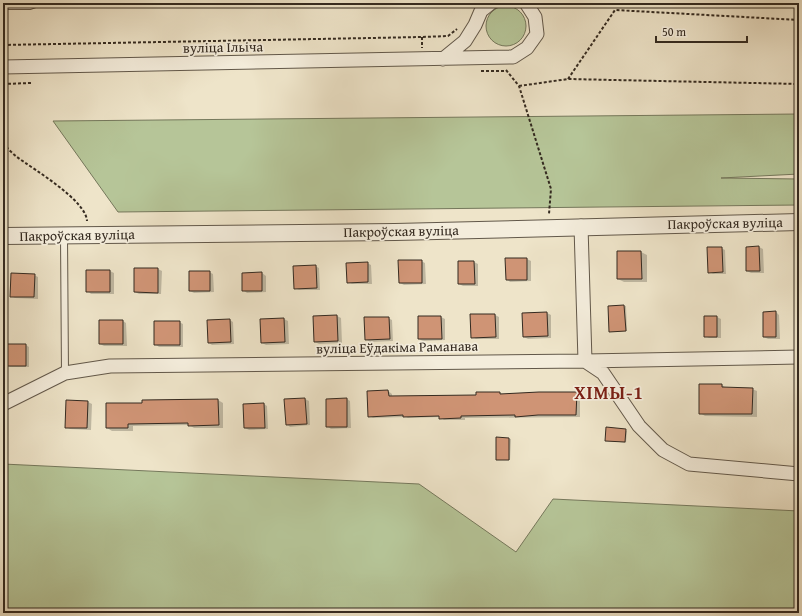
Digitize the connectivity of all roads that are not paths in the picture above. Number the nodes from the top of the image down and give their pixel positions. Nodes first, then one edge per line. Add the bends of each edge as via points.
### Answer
1 (38, 3) edge
2 (490, 3) edge
3 (526, 3) edge
4 (3, 6) edge
5 (443, 59) junction
6 (3, 67) edge
7 (799, 222) edge
8 (580, 226) junction
9 (3, 236) edge
10 (64, 236) junction
11 (799, 357) edge
12 (585, 361) junction
13 (65, 373) junction
14 (3, 404) edge
15 (799, 474) edge

1 - 4 lane via 30,6
2 - 5 street via 481,11 466,41
3 - 5 street, вуліца Ільіча via 535,17 537,34 527,48 513,57
5 - 6 street, вуліца Ільіча
7 - 8 street, Пакроўская вуліца
8 - 10 street, Пакроўская вуліца via 395,232
8 - 12 street
9 - 10 street, Пакроўская вуліца
10 - 13 lane
11 - 12 street, вуліца Еўдакіма Раманава
12 - 13 street, вуліца Еўдакіма Раманава via 118,366
12 - 15 street via 603,373 639,426 663,450 689,464
13 - 14 street, вуліца Еўдакіма Раманава

